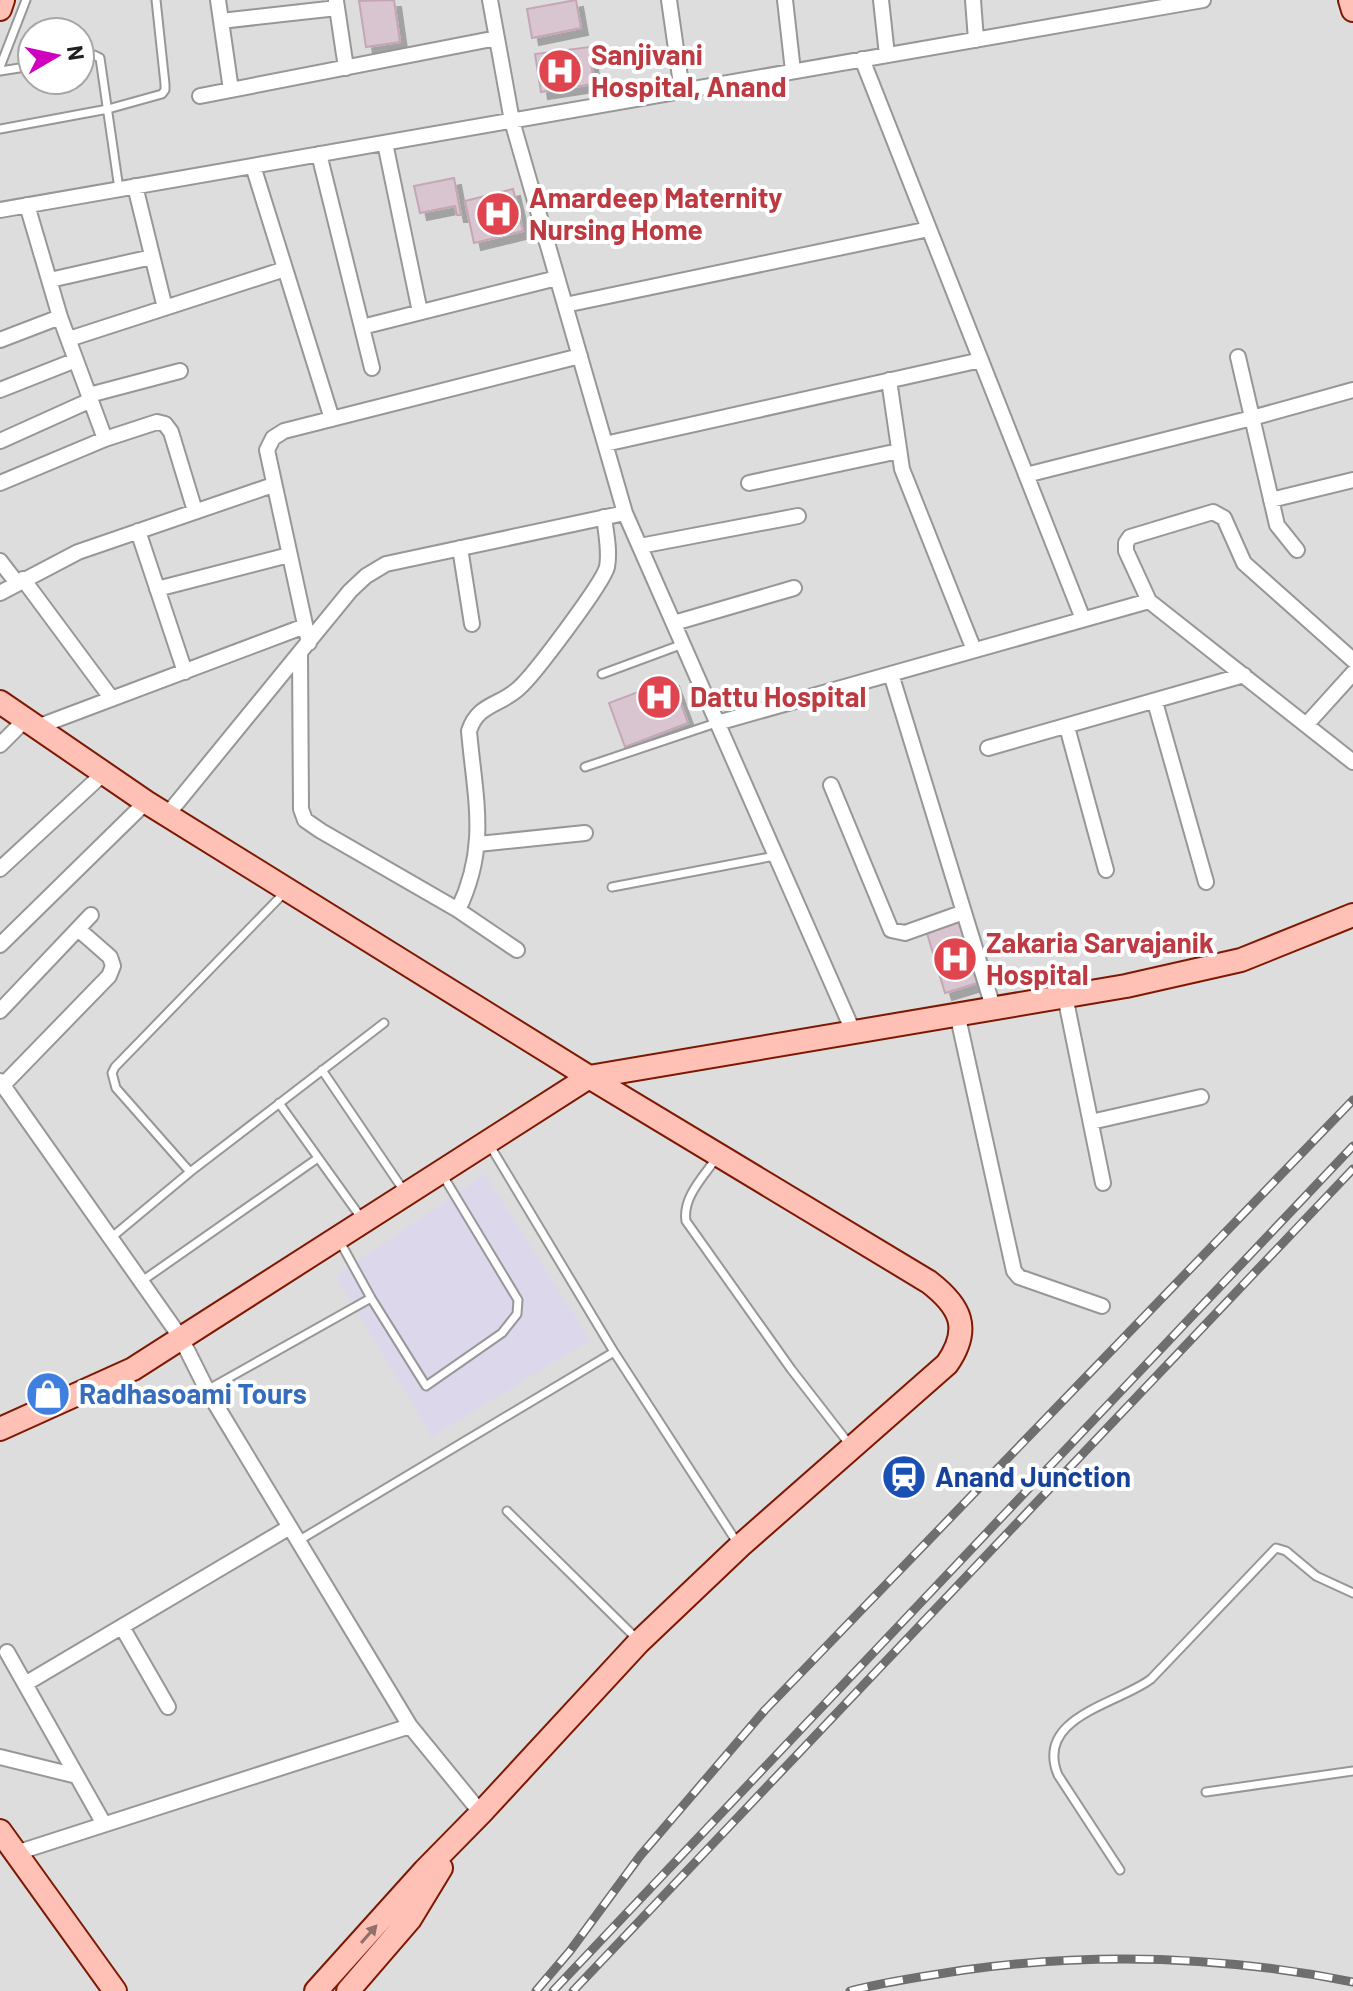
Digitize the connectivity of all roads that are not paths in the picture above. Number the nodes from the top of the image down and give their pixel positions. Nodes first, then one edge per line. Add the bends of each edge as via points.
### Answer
1 (3, 0) edge
2 (26, 0) edge
3 (156, 0) edge
4 (218, 0) edge
5 (490, 0) edge
6 (669, 0) edge
7 (785, 0) edge
8 (881, 0) edge
9 (973, 0) edge
10 (1203, 0) edge
11 (1350, 0) edge
12 (337, 4) edge
13 (1139, 6) edge
14 (0, 9) edge
15 (1353, 10) edge
16 (221, 21) junction
17 (497, 38) junction
18 (976, 40) junction
19 (887, 55) junction
20 (96, 56) edge
21 (862, 59) junction
22 (346, 68) junction
23 (0, 69) edge
24 (793, 71) junction
25 (231, 90) junction
26 (682, 91) junction
27 (200, 96) dead end
28 (108, 109) junction
29 (512, 121) junction
30 (0, 129) edge
31 (385, 143) junction
32 (319, 154) junction
33 (253, 166) junction
34 (135, 186) junction
35 (119, 189) junction
36 (27, 205) junction
37 (0, 210) edge
38 (929, 229) junction
39 (152, 257) junction
40 (285, 269) junction
41 (557, 278) junction
42 (50, 280) junction
43 (565, 305) junction
44 (165, 308) junction
45 (420, 312) junction
46 (60, 317) junction
47 (362, 327) junction
48 (69, 339) junction
49 (0, 340) edge
50 (580, 356) junction
51 (1238, 357) dead end
52 (76, 360) junction
53 (981, 360) junction
54 (372, 368) dead end
55 (180, 371) dead end
56 (889, 380) junction
57 (0, 390) edge
58 (1353, 390) edge
59 (90, 398) junction
60 (1252, 418) junction
61 (332, 419) junction
62 (105, 439) junction
63 (0, 441) edge
64 (605, 444) junction
65 (899, 451) junction
66 (1026, 475) junction
67 (1353, 480) edge
68 (0, 483) edge
69 (749, 483) dead end
70 (273, 485) junction
71 (1271, 500) junction
72 (195, 511) junction
73 (625, 513) junction
74 (798, 516) dead end
75 (604, 517) junction
76 (138, 531) junction
77 (640, 546) junction
78 (460, 548) junction
79 (1297, 550) dead end
80 (289, 555) junction
81 (0, 561) edge
82 (20, 581) junction
83 (794, 588) dead end
84 (157, 589) junction
85 (0, 593) edge
86 (1149, 601) junction
87 (1083, 619) junction
88 (674, 623) junction
89 (472, 624) dead end
90 (305, 626) junction
91 (683, 644) junction
92 (305, 648) junction
93 (974, 650) junction
94 (1353, 660) edge
95 (185, 672) junction
96 (1353, 673) edge
97 (602, 674) dead end
98 (891, 674) junction
99 (1244, 675) junction
100 (112, 699) junction
101 (0, 702) edge
102 (1155, 702) junction
103 (717, 723) junction
104 (31, 724) junction
105 (1306, 725) junction
106 (1067, 727) junction
107 (0, 745) edge
108 (988, 748) dead end
109 (1353, 762) edge
110 (585, 767) dead end
111 (104, 773) junction
112 (831, 785) dead end
113 (146, 802) junction
114 (167, 815) junction
115 (585, 833) dead end
116 (478, 844) junction
117 (776, 856) junction
118 (0, 869) edge
119 (1106, 870) dead end
120 (1206, 882) dead end
121 (612, 887) dead end
122 (287, 889) junction
123 (458, 910) junction
124 (964, 912) junction
125 (91, 915) dead end
126 (1353, 915) edge
127 (78, 929) junction
128 (0, 945) edge
129 (517, 950) dead end
130 (1065, 996) junction
131 (993, 1007) junction
132 (0, 1011) edge
133 (957, 1013) junction
134 (384, 1023) dead end
135 (853, 1031) junction
136 (322, 1070) junction
137 (589, 1077) junction
138 (2, 1082) edge
139 (1201, 1097) dead end
140 (279, 1103) junction
141 (1091, 1122) junction
142 (488, 1142) junction
143 (719, 1155) junction
144 (318, 1158) junction
145 (190, 1172) junction
146 (441, 1172) junction
147 (1103, 1183) dead end
148 (407, 1194) junction
149 (364, 1221) junction
150 (112, 1237) junction
151 (338, 1238) junction
152 (142, 1281) junction
153 (371, 1298) junction
154 (1102, 1306) dead end
155 (181, 1338) junction
156 (614, 1352) junction
157 (207, 1390) junction
158 (0, 1429) edge
159 (852, 1448) junction
160 (507, 1511) dead end
161 (290, 1527) junction
162 (298, 1541) junction
163 (740, 1546) junction
164 (1353, 1593) edge
165 (122, 1627) junction
166 (639, 1642) junction
167 (7, 1652) dead end
168 (25, 1684) junction
169 (168, 1707) dead end
170 (410, 1726) junction
171 (0, 1757) edge
172 (1353, 1771) edge
173 (77, 1776) junction
174 (1206, 1792) dead end
175 (481, 1813) junction
176 (104, 1824) junction
177 (0, 1831) edge
178 (462, 1833) junction
179 (16, 1853) junction
180 (1120, 1870) dead end
181 (115, 1991) edge
182 (316, 1991) edge
183 (348, 1991) edge

1 - 14 street
2 - 23 lane
3 - 28 lane via 165,90
4 - 16 street
5 - 17 street
6 - 26 street
7 - 24 street
8 - 19 street
9 - 18 street
10 - 13 street
11 - 15 street
12 - 16 street
12 - 22 street
13 - 18 street
16 - 25 street
17 - 22 street
17 - 29 street
18 - 19 street
19 - 21 street
20 - 28 lane
21 - 24 street
21 - 38 street
22 - 25 street
24 - 26 street
25 - 27 street
26 - 29 street
28 - 30 lane
28 - 35 lane
29 - 31 street
29 - 41 street
31 - 32 street
31 - 45 street
32 - 33 street
32 - 47 street
33 - 34 street
33 - 40 street
34 - 35 street
34 - 39 street
35 - 36 street
36 - 37 street
36 - 42 street
38 - 43 street
38 - 53 street
39 - 42 street
39 - 44 street
40 - 44 street
40 - 61 street
41 - 43 street
41 - 45 street
42 - 46 street
43 - 50 street
44 - 48 street
45 - 47 street
46 - 48 street
46 - 49 street
47 - 54 street
48 - 52 street
50 - 61 street
50 - 64 street
51 - 60 street
52 - 57 street
52 - 59 street
53 - 56 street
53 - 66 street
55 - 59 street
56 - 64 street
56 - 65 street
58 - 60 street
59 - 62 street
59 - 63 street
60 - 66 street
60 - 71 street
61 - 70 street via 273,438 267,450
62 - 68 street
62 - 72 street via 165,424
64 - 73 street
65 - 69 street
65 - 93 street
66 - 87 street
67 - 71 street
70 - 72 street
70 - 80 street
71 - 79 street via 1277,525
72 - 76 street
73 - 75 street
73 - 77 street
74 - 77 street
75 - 78 street
75 - 116 street via 608,554 602,579 520,688 473,719 469,731
76 - 82 street via 78,552
76 - 84 street
77 - 88 street
78 - 89 street
78 - 92 street via 386,564 366,576
80 - 84 street
80 - 90 street
81 - 82 street
82 - 85 street
82 - 100 street
83 - 88 street
84 - 95 street
86 - 87 street
86 - 94 street via 1126,551 1130,537 1213,512 1224,518 1244,563
86 - 99 street
87 - 93 street
88 - 91 street
90 - 92 street
90 - 95 street
91 - 97 lane
91 - 103 street
92 - 114 street
92 - 123 street via 305,820
93 - 98 street
95 - 100 street
96 - 105 street
98 - 103 street
98 - 124 street
99 - 102 street
99 - 105 street
100 - 104 street
101 - 104 street
102 - 106 street
102 - 120 street
103 - 110 lane
103 - 117 street
104 - 107 street
104 - 111 street
105 - 109 street
106 - 108 street
106 - 119 street
111 - 113 street
111 - 118 street
112 - 124 street via 891,930 905,933
113 - 114 street
113 - 128 street
114 - 122 street
115 - 116 street
116 - 123 street via 469,888
117 - 121 lane
117 - 135 street
122 - 137 street
122 - 145 lane via 112,1073 116,1088
123 - 129 street
124 - 131 street
125 - 127 street
126 - 130 street via 1241,960
127 - 132 street
127 - 138 street via 110,957 109,976
130 - 131 street
130 - 141 street
131 - 133 street
133 - 135 street
133 - 154 street via 1014,1271
134 - 136 lane
135 - 137 street
136 - 140 lane
136 - 148 lane
137 - 142 street
137 - 143 street
138 - 150 street
139 - 141 street
140 - 144 lane
140 - 145 lane
141 - 147 street
142 - 146 street
142 - 156 lane
143 - 159 lane via 688,1200 686,1221
143 - 159 street via 929,1282 949,1297 958,1314 957,1349 947,1364
144 - 149 lane
144 - 152 lane
145 - 150 lane
146 - 148 street
146 - 153 lane via 518,1300 517,1314 502,1333 426,1386
148 - 149 street
149 - 151 street
150 - 152 street
151 - 153 lane
151 - 155 street
152 - 155 street
153 - 157 lane
155 - 157 street
155 - 158 street via 133,1369
156 - 162 lane
156 - 163 lane
157 - 161 street
159 - 163 street
160 - 166 lane
161 - 162 street
161 - 165 street
162 - 170 street
163 - 166 street
164 - 180 lane via 1276,1548 1151,1679 1078,1716 1064,1730 1053,1762 1058,1775
165 - 168 street
165 - 169 street
166 - 175 street
167 - 168 street
168 - 173 street
170 - 175 street
170 - 176 street
171 - 173 street
172 - 174 lane
173 - 176 street
175 - 178 street
176 - 179 street
177 - 179 street
182 -> 178 street
178 - 183 street via 410,1919
179 - 181 street

